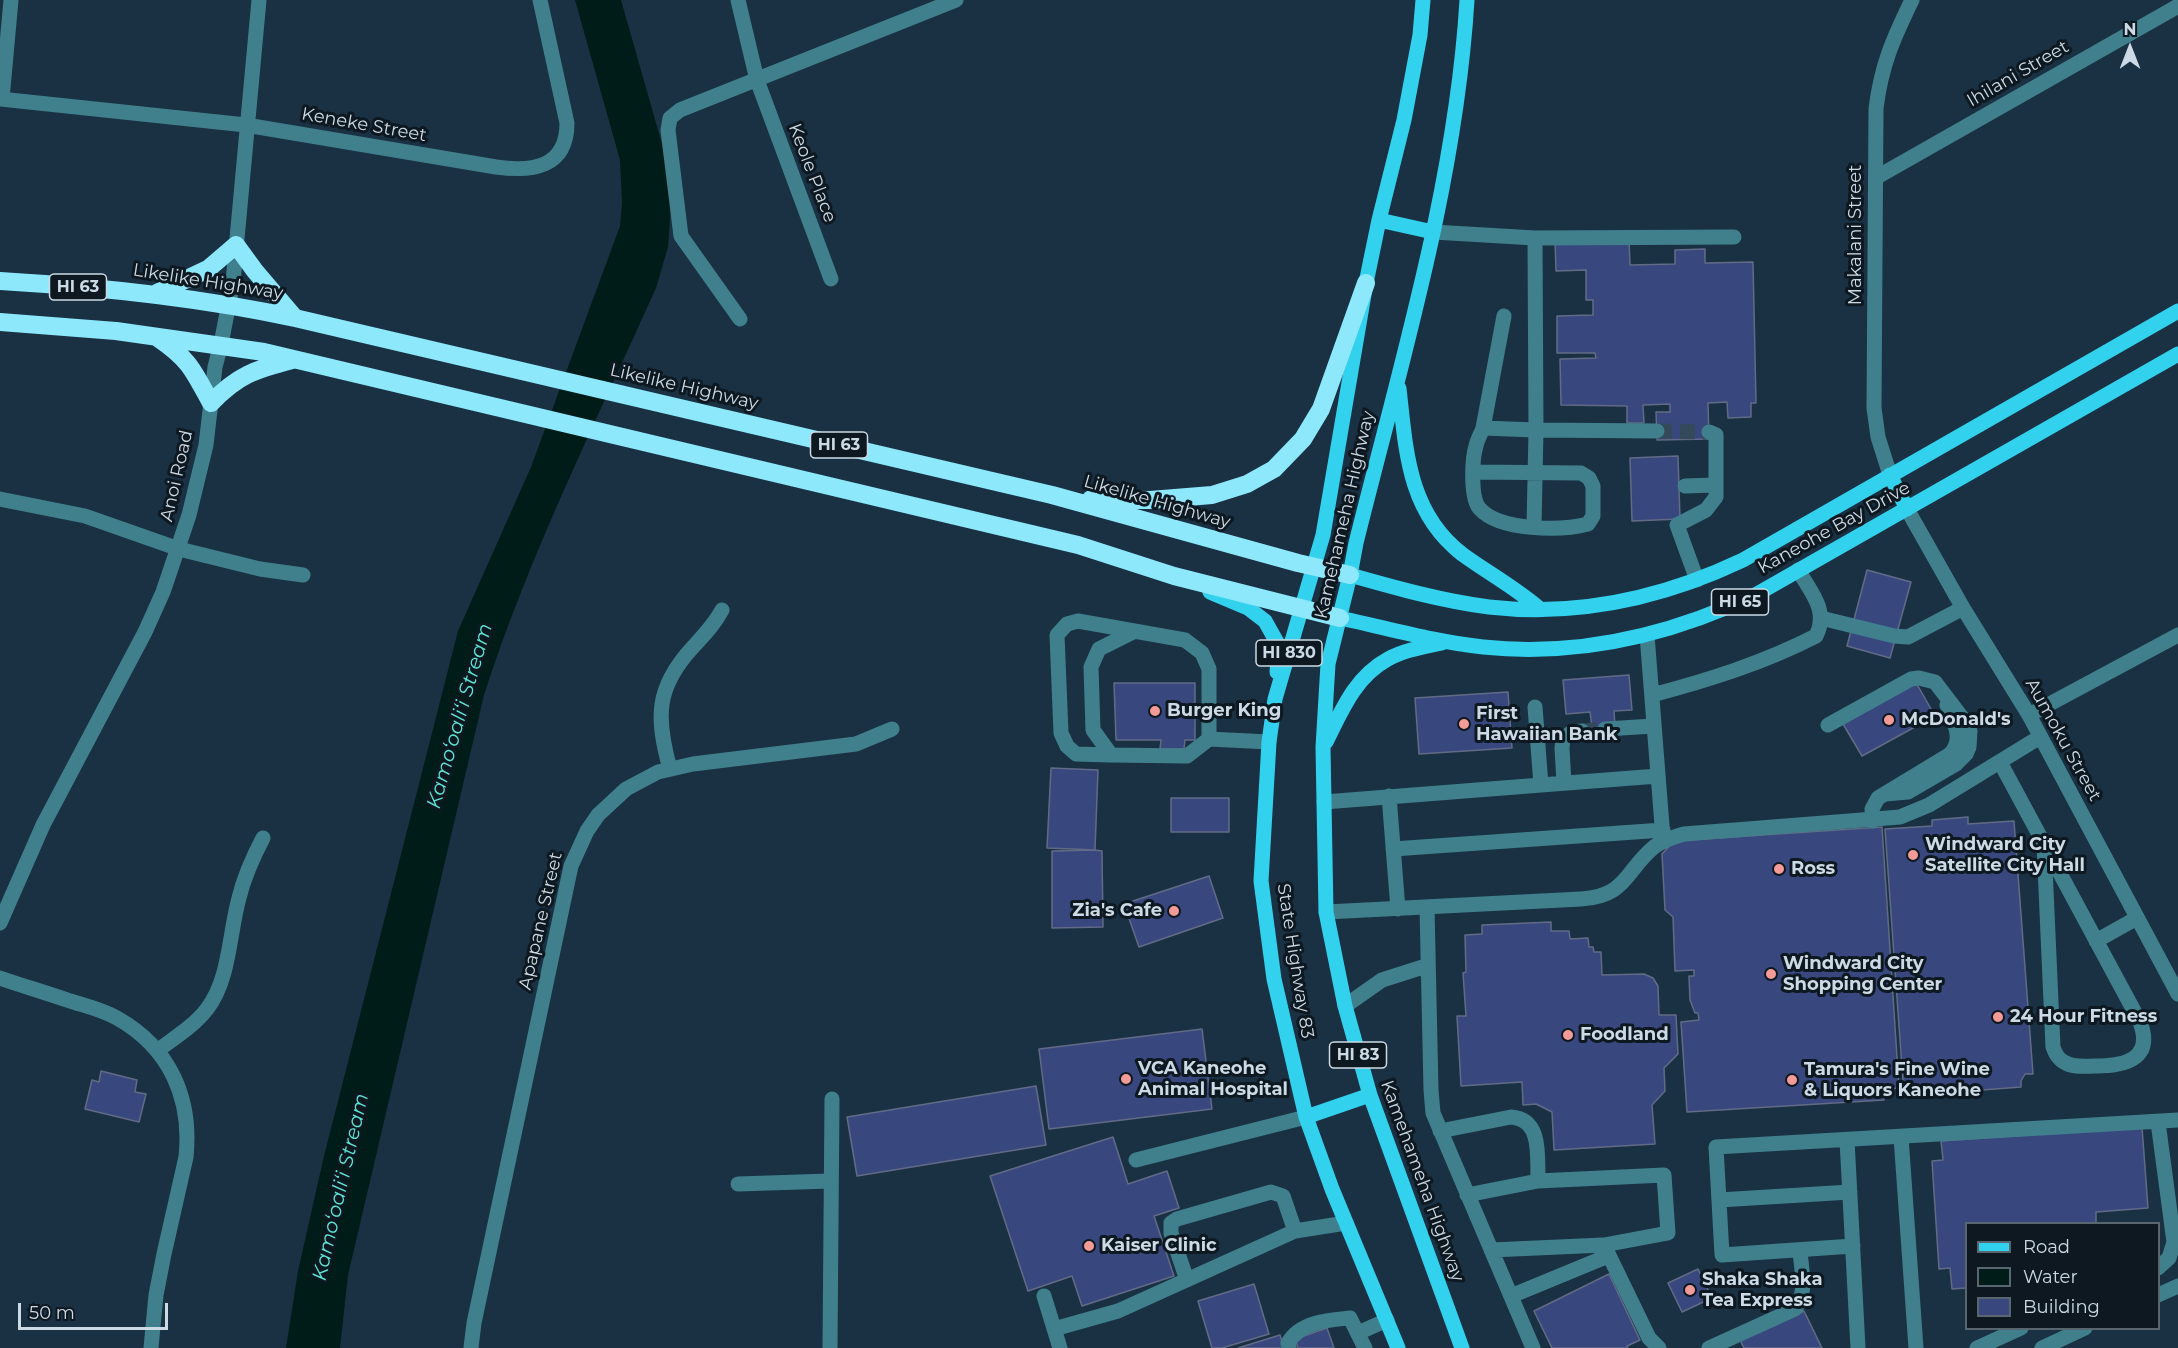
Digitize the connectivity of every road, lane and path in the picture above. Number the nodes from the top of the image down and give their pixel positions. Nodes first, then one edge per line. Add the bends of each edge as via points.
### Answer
1 (11, 0) edge
2 (260, 0) edge
3 (540, 0) edge
4 (738, 0) edge
5 (956, 0) edge
6 (1423, 0) edge
7 (1467, 0) edge
8 (1912, 0) edge
9 (2178, 6) edge
10 (757, 80) junction
11 (1, 99) edge
12 (246, 125) junction
13 (1877, 177) junction
14 (1378, 220) junction
15 (1433, 232) junction
16 (1734, 237) dead end
17 (1535, 238) junction
18 (236, 245) junction
19 (831, 279) dead end
20 (0, 281) edge
21 (1366, 283) junction
22 (156, 294) junction
23 (229, 305) junction
24 (2178, 310) edge
25 (1504, 316) dead end
26 (296, 318) junction
27 (740, 319) dead end
28 (0, 322) edge
29 (156, 337) junction
30 (221, 344) junction
31 (2178, 354) edge
32 (296, 359) junction
33 (1398, 377) junction
34 (211, 403) junction
35 (1483, 429) junction
36 (1536, 430) junction
37 (1657, 431) tunnel mouth
38 (1709, 432) dead end
39 (1474, 472) junction
40 (1535, 472) junction
41 (1890, 476) junction
42 (1716, 485) junction
43 (1685, 486) dead end
44 (1062, 498) junction
45 (0, 499) edge
46 (1907, 509) junction
47 (1534, 527) junction
48 (179, 549) junction
49 (1315, 567) junction
50 (1798, 570) junction
51 (303, 575) dead end
52 (1350, 575) junction
53 (1174, 576) junction
54 (1697, 580) junction
55 (1302, 607) junction
56 (1963, 608) junction
57 (1540, 609) junction
58 (722, 610) dead end
59 (1340, 618) junction
60 (1821, 618) junction
61 (1134, 631) junction
62 (1647, 635) junction
63 (2178, 635) edge
64 (1445, 642) junction
65 (1652, 695) junction
66 (1275, 699) junction
67 (1535, 707) dead end
68 (2029, 715) junction
69 (1828, 725) dead end
70 (1654, 726) junction
71 (892, 729) dead end
72 (1605, 729) tunnel mouth
73 (1537, 734) junction
74 (2040, 737) junction
75 (1209, 739) junction
76 (1269, 742) junction
77 (1323, 747) junction
78 (1111, 755) junction
79 (2000, 762) junction
80 (670, 769) junction
81 (1658, 776) junction
82 (1564, 783) junction
83 (1540, 785) junction
84 (1389, 796) junction
85 (1324, 802) junction
86 (1873, 821) junction
87 (1663, 836) junction
88 (263, 838) dead end
89 (2044, 844) junction
90 (1394, 849) junction
91 (1426, 907) junction
92 (1398, 909) junction
93 (1326, 912) junction
94 (2137, 918) junction
95 (0, 923) edge
96 (2097, 941) junction
97 (1428, 975) junction
98 (0, 978) edge
99 (2178, 994) edge
100 (1345, 1006) junction
101 (157, 1051) junction
102 (1370, 1095) junction
103 (832, 1099) dead end
104 (1306, 1117) junction
105 (2178, 1119) edge
106 (2158, 1122) junction
107 (1440, 1131) junction
108 (1901, 1137) junction
109 (1847, 1140) junction
110 (1136, 1160) dead end
111 (830, 1180) junction
112 (1538, 1181) junction
113 (738, 1184) dead end
114 (1850, 1192) junction
115 (1467, 1195) junction
116 (1719, 1200) junction
117 (1346, 1222) junction
118 (1295, 1231) junction
119 (1853, 1246) junction
120 (1491, 1250) junction
121 (1800, 1250) junction
122 (1606, 1251) junction
123 (2160, 1266) edge
124 (1186, 1280) junction
125 (2178, 1286) edge
126 (2160, 1294) edge
127 (1044, 1296) dead end
128 (1510, 1296) junction
129 (1387, 1320) junction
130 (1054, 1329) junction
131 (2020, 1330) edge
132 (2083, 1330) edge
133 (1358, 1333) junction
134 (150, 1348) edge
135 (471, 1348) edge
136 (830, 1348) edge
137 (1060, 1348) edge
138 (1289, 1348) edge
139 (1365, 1348) edge
140 (1398, 1348) edge
141 (1462, 1348) edge
142 (1533, 1348) edge
143 (1659, 1348) edge
144 (1709, 1348) edge
145 (1858, 1348) edge
146 (1916, 1348) edge
147 (1977, 1348) edge
148 (2042, 1348) edge

1 - 11 street
2 - 12 street, Anoi Road
3 - 12 street, Keneke Street via 567,132 560,151 535,169 510,169
4 - 10 street, Keole Place
5 - 10 street
6 - 14 main road, Kamehameha Highway / HI 830 via 1404,120
7 - 15 main road, Kamehameha Highway via 1450,142
8 - 13 street, Makalani Street via 1893,39 1879,86
9 - 13 street, Ihilani Street
10 - 19 street, Keole Place
10 - 27 street via 680,110 670,118 668,129 681,236
11 - 12 street, Keneke Street
12 - 18 street, Anoi Road
13 - 41 street, Makalani Street via 1874,408
14 - 15 main road
14 - 21 main road, Kamehameha Highway / HI 830
15 - 17 street
15 - 33 main road, Kamehameha Highway
16 - 17 street
17 - 36 street
18 - 22 highway via 207,269
18 - 23 street, Anoi Road
18 - 26 highway
20 - 22 highway, Likelike Highway / HI 63
21 - 44 highway via 1321,409 1303,439 1274,469 1230,491 1193,498
21 - 49 main road, Kamehameha Highway / HI 830
22 - 23 highway, Likelike Highway / HI 63
23 - 26 highway, Likelike Highway / HI 63
23 - 30 street, Anoi Road
24 - 41 main road, Kaneohe Bay Drive / HI 65
25 - 35 street
26 - 44 highway, Likelike Highway / HI 63
28 - 29 highway, HI 63
29 - 30 highway, HI 63
29 - 34 highway via 189,364
30 - 32 highway, HI 63
30 - 34 street, Anoi Road
31 - 46 main road, Kaneohe Bay Drive / HI 65
32 - 34 highway via 245,375
32 - 53 highway, HI 63 via 1078,545
33 - 52 main road, Kamehameha Highway
33 - 57 main road via 1407,460 1431,519 1459,552
34 - 48 street, Anoi Road via 206,445
35 - 36 street
35 - 39 street via 1476,446
36 - 37 street
36 - 40 street
38 - 42 street via 1716,435
39 - 40 street
39 - 47 street via 1473,491 1479,509 1500,522
40 - 47 street
40 - 47 street via 1581,473 1589,478 1593,486 1593,516 1588,524 1576,527
41 - 46 main road
41 - 54 main road, Kaneohe Bay Drive / HI 65 via 1743,560
42 - 43 street
42 - 54 street via 1712,505 1677,525
44 - 49 highway, Likelike Highway / HI 63
45 - 48 street via 86,516
46 - 50 main road, Kaneohe Bay Drive / HI 65
46 - 56 street, Aumoku Street
48 - 51 street
48 - 95 street, Anoi Road via 145,632 43,825
49 - 52 highway, Likelike Highway / HI 63
49 - 55 main road, State Highway 83 / HI 830
50 - 60 street via 1818,603
50 - 62 main road, Kaneohe Bay Drive / HI 65 via 1726,609
52 - 57 main road, Kaneohe Bay Drive / HI 65 via 1455,602
52 - 59 main road, Kamehameha Highway / HI 83
53 - 55 highway, HI 63
53 - 66 main road via 1248,608 1265,621 1278,646
54 - 57 main road, Kaneohe Bay Drive / HI 65 via 1623,602
55 - 59 highway, HI 63
55 - 66 main road, State Highway 83 / HI 830
56 - 60 street via 1908,636
56 - 68 street, Aumoku Street
58 - 80 street via 710,630 675,669 663,696 660,723
59 - 64 main road, Kaneohe Bay Drive / HI 65
59 - 77 main road, Kamehameha Highway / HI 83 via 1328,664
60 - 65 street via 1816,636 1772,658
61 - 75 street via 1185,640 1202,653 1209,669
61 - 78 street via 1099,649 1091,667 1093,730
61 - 78 street via 1077,621 1067,624 1057,635 1061,733 1076,754
62 - 64 main road, Kaneohe Bay Drive / HI 65 via 1556,649
62 - 65 street
63 - 68 street
64 - 77 main road via 1402,653 1373,669 1354,688
65 - 70 street
66 - 76 main road, State Highway 83
67 - 73 street
68 - 74 street, Aumoku Street
69 - 86 street via 1911,678 1928,679 1940,688 1958,734 1955,748 1885,794 1874,804
70 - 72 street
70 - 81 street
71 - 80 street, Apapane Street via 856,744
73 - 82 street via 1577,732 1566,735 1562,744
73 - 83 street
74 - 79 street
74 - 94 street, Aumoku Street
75 - 76 street
75 - 78 street via 1187,756
76 - 104 main road, State Highway 83 via 1261,881 1274,979
77 - 85 main road, Kamehameha Highway / HI 83
79 - 86 street via 1920,809
79 - 89 street
80 - 135 street, Apapane Street via 641,780 611,802 587,831 572,866
81 - 82 street
81 - 87 street
82 - 83 street
83 - 84 street
84 - 85 street
84 - 90 street
85 - 93 main road, Kamehameha Highway / HI 83
86 - 87 street
87 - 90 street
87 - 91 street via 1621,886 1601,896
88 - 101 street via 239,897 214,998 200,1017
89 - 96 street
89 - 96 street via 2053,1047 2059,1059 2071,1065 2121,1065 2136,1056 2144,1039 2140,1022
90 - 92 street
91 - 92 street
91 - 97 street
92 - 93 street
93 - 100 main road, Kamehameha Highway / HI 83
94 - 96 street
94 - 99 street, Aumoku Street
97 - 100 street via 1426,966 1382,980
97 - 107 street via 1431,1105
98 - 101 street via 115,1017
100 - 102 main road, Kamehameha Highway / HI 83
101 - 134 street via 177,1082 188,1138 158,1284
102 - 104 main road
102 - 141 main road, Kamehameha Highway / HI 83
103 - 111 street
104 - 110 street
104 - 117 main road, State Highway 83
105 - 106 street
106 - 108 street
106 - 123 street via 2174,1242 2169,1258
107 - 112 street via 1511,1117 1523,1119 1535,1135
107 - 115 street
108 - 109 street
108 - 146 street
109 - 114 street
109 - 116 street via 1716,1147
111 - 113 street
111 - 136 street
112 - 115 street
112 - 122 street via 1664,1175 1668,1233
114 - 116 street
114 - 119 street
115 - 120 street
116 - 121 street via 1722,1255
117 - 118 street
117 - 129 main road, State Highway 83
118 - 124 street
118 - 124 street via 1282,1196 1271,1192 1177,1219 1171,1223 1171,1233
119 - 121 street
119 - 145 street
120 - 122 street
120 - 128 street
121 - 144 street via 1803,1293 1796,1309
122 - 128 street
122 - 143 street via 1649,1338
124 - 130 street via 1118,1311
125 - 126 street
127 - 130 street
128 - 142 street
129 - 133 street
129 - 140 main road, State Highway 83
130 - 137 street
131 - 147 street
132 - 148 street
133 - 138 street via 1350,1318 1322,1321 1293,1334 1287,1343
133 - 139 street

